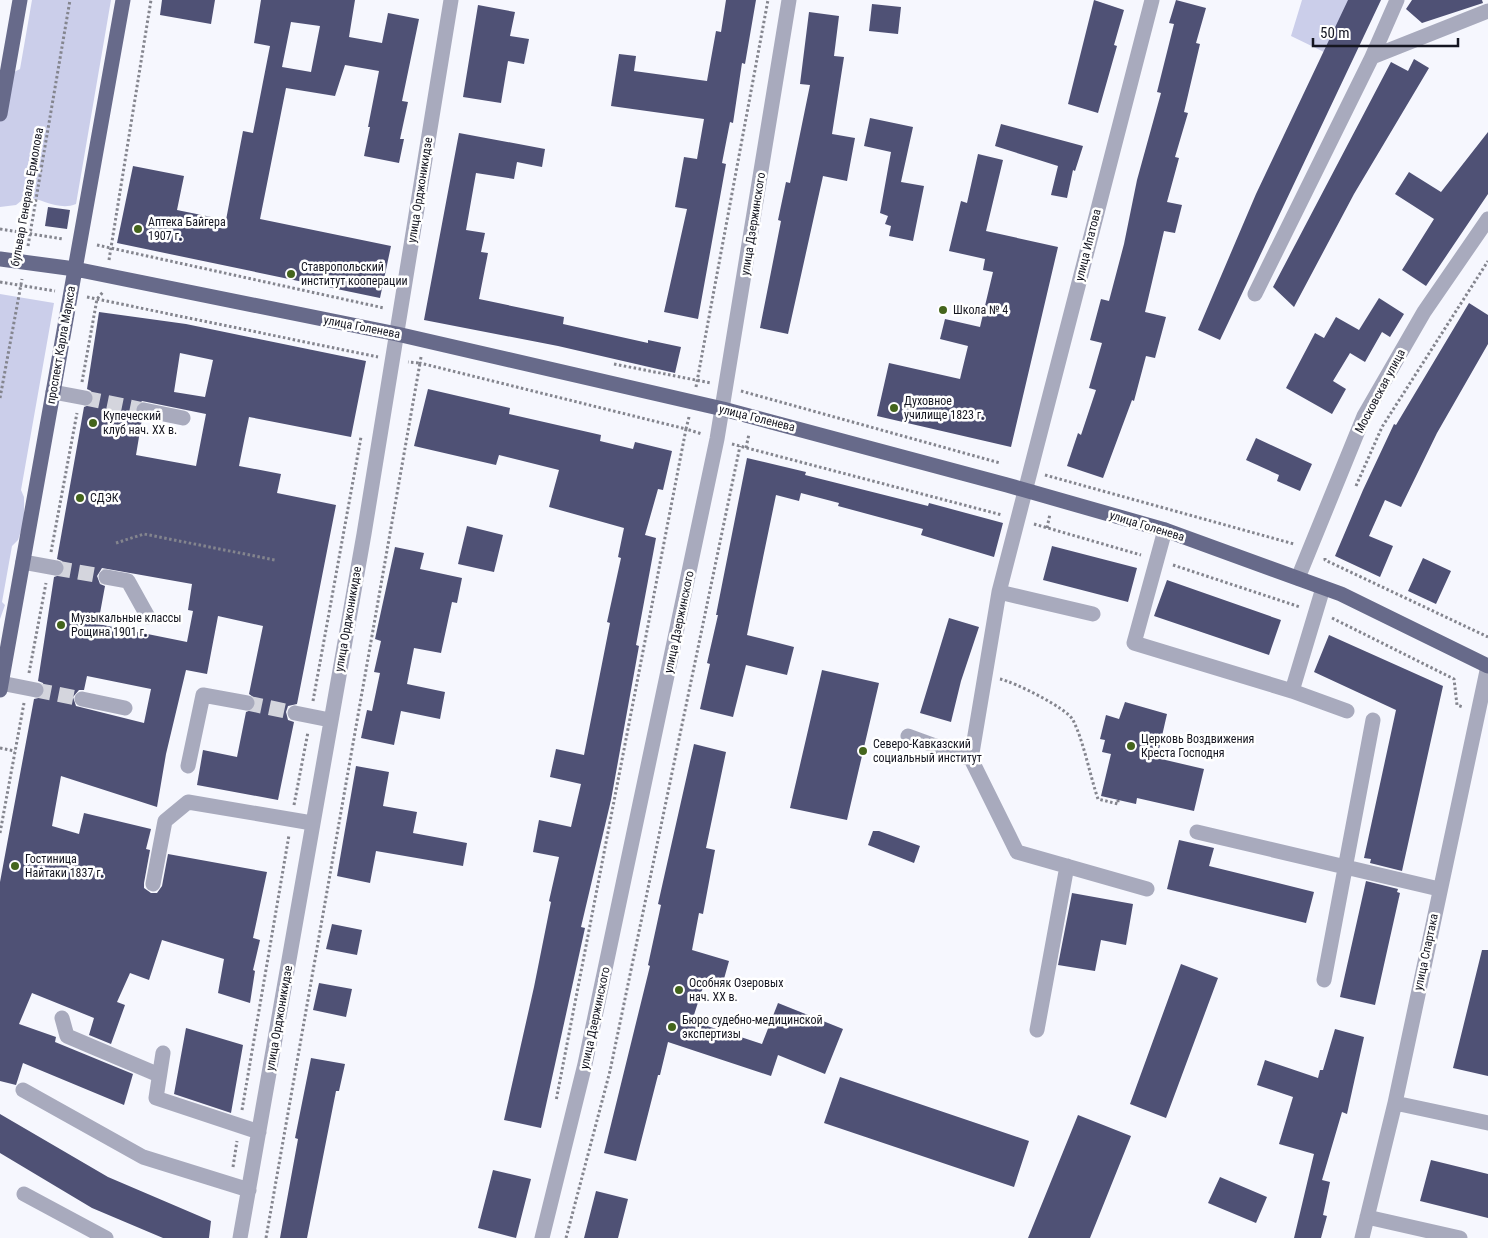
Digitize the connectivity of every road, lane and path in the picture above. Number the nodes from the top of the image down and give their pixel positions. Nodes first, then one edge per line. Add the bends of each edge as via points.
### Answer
1 (20, 0) edge
2 (70, 0) edge
3 (123, 0) edge
4 (151, 0) edge
5 (451, 0) edge
6 (768, 0) edge
7 (789, 0) edge
8 (1152, 0) edge
9 (1396, 0) edge
10 (1488, 0) edge
11 (1488, 11) edge
12 (1474, 18) junction
13 (1372, 57) junction
14 (0, 114) edge
15 (1488, 219) edge
16 (0, 229) edge
17 (30, 234) junction
18 (63, 239) dead end
19 (0, 259) edge
20 (1488, 261) edge
21 (24, 262) junction
22 (108, 263) dead end
23 (75, 269) junction
24 (0, 282) edge
25 (20, 285) junction
26 (56, 292) dead end
27 (1255, 294) dead end
28 (86, 297) dead end
29 (386, 298) dead end
30 (379, 331) junction
31 (396, 334) junction
32 (426, 341) junction
33 (375, 356) junction
34 (393, 359) junction
35 (420, 363) junction
36 (373, 366) dead end
37 (698, 380) dead end
38 (53, 392) junction
39 (0, 398) edge
40 (85, 398) tunnel mouth
41 (723, 409) junction
42 (144, 410) tunnel mouth
43 (183, 418) dead end
44 (361, 434) dead end
45 (740, 446) dead end
46 (1025, 490) junction
47 (1354, 490) dead end
48 (1165, 530) junction
49 (116, 543) dead end
50 (274, 560) dead end
51 (22, 562) junction
52 (56, 568) tunnel mouth
53 (106, 577) tunnel mouth
54 (1298, 578) junction
55 (1323, 588) junction
56 (999, 592) junction
57 (1093, 614) dead end
58 (148, 617) dead end
59 (1331, 618) dead end
60 (1488, 666) edge
61 (984, 676) junction
62 (1, 687) edge
63 (36, 690) tunnel mouth
64 (1292, 691) junction
65 (82, 699) tunnel mouth
66 (247, 704) tunnel mouth
67 (124, 708) dead end
68 (1347, 711) dead end
69 (295, 713) tunnel mouth
70 (1477, 714) junction
71 (311, 716) junction
72 (330, 720) junction
73 (1374, 720) dead end
74 (908, 736) dead end
75 (0, 748) edge
76 (15, 751) dead end
77 (971, 759) junction
78 (188, 766) dead end
79 (1118, 800) dead end
80 (292, 820) junction
81 (312, 823) junction
82 (1197, 832) dead end
83 (1067, 866) junction
84 (1344, 866) junction
85 (153, 884) dead end
86 (1439, 888) junction
87 (1147, 889) dead end
88 (1324, 980) dead end
89 (62, 1018) dead end
90 (1037, 1030) dead end
91 (163, 1053) dead end
92 (160, 1075) junction
93 (23, 1090) dead end
94 (1395, 1104) junction
95 (555, 1109) dead end
96 (1488, 1123) edge
97 (240, 1126) junction
98 (259, 1132) junction
99 (230, 1184) junction
100 (249, 1190) junction
101 (24, 1194) dead end
102 (1367, 1217) junction
103 (106, 1238) edge
104 (240, 1238) edge
105 (266, 1238) edge
106 (542, 1238) edge
107 (566, 1238) edge
108 (1362, 1238) edge
109 (1460, 1238) edge

1 - 14 main road
2 - 17 path, бульвар Генерала Ермолова
3 - 23 main road, проспект Карла Маркса
4 - 22 path
5 - 31 street, улица Орджоникидзе
6 - 37 path
7 - 41 street, улица Дзержинского
8 - 46 street, улица Ипатова
9 - 13 street
10 - 12 street
11 - 12 street
12 - 13 street
13 - 27 street
15 - 54 street, Московская улица via 1424,312 1364,416
16 - 17 path
17 - 18 path
17 - 21 path, бульвар Генерала Ермолова
19 - 21 main road, улица Голенева
20 - 47 path via 1382,427
21 - 23 main road, улица Голенева
21 - 25 path, бульвар Генерала Ермолова
23 - 30 main road, улица Голенева
23 - 38 main road, проспект Карла Маркса
24 - 25 path
25 - 26 path
25 - 39 path, бульвар Генерала Ермолова
28 - 33 path
29 - 30 path
30 - 31 main road, улица Голенева
30 - 33 path
31 - 32 main road, улица Голенева
31 - 34 street, улица Орджоникидзе
32 - 35 path
32 - 41 main road, улица Голенева
33 - 34 path
33 - 36 path
34 - 35 path
34 - 72 street, улица Орджоникидзе
35 - 95 path via 686,429
35 - 105 path
38 - 40 street
38 - 51 main road, проспект Карла Маркса
41 - 46 main road, улица Голенева
41 - 106 street, улица Дзержинского via 586,1064
42 - 43 street
44 - 71 path
45 - 107 path via 610,1071
46 - 48 main road, улица Голенева
46 - 56 street, улица Ипатова
48 - 54 main road, улица Голенева
48 - 64 street via 1134,643
49 - 50 path via 144,534
51 - 52 street
51 - 62 main road, проспект Карла Маркса
53 - 58 street via 128,581
54 - 55 main road, улица Голенева
55 - 60 main road, улица Голенева via 1378,611
55 - 64 street
56 - 57 street
56 - 61 street, улица Ипатова
59 - 70 path via 1454,679 1457,705
60 - 70 street, улица Спартака
61 - 77 street, улица Ипатова
61 - 79 path via 1012,681 1073,718 1098,799 1118,804
62 - 63 street
64 - 68 street
65 - 67 street
66 - 78 street via 203,695
69 - 71 street
70 - 86 street, улица Спартака
71 - 72 street
71 - 80 path
72 - 81 street, улица Орджоникидзе
73 - 84 street
74 - 77 street
75 - 76 path
77 - 83 street via 1017,852
80 - 81 street
80 - 85 street via 188,802 165,821
80 - 97 path
81 - 98 street, улица Орджоникидзе
82 - 84 street
83 - 87 street
83 - 90 street
84 - 86 street
84 - 88 street
86 - 94 street, улица Спартака
89 - 92 street via 67,1036
91 - 92 street
92 - 97 street via 156,1098
93 - 99 street via 143,1157
94 - 96 street
94 - 102 street, улица Спартака
97 - 98 street
97 - 99 path
98 - 100 street, улица Орджоникидзе
99 - 100 street
100 - 104 street, улица Орджоникидзе
101 - 103 street
102 - 108 street, улица Спартака
102 - 109 street

